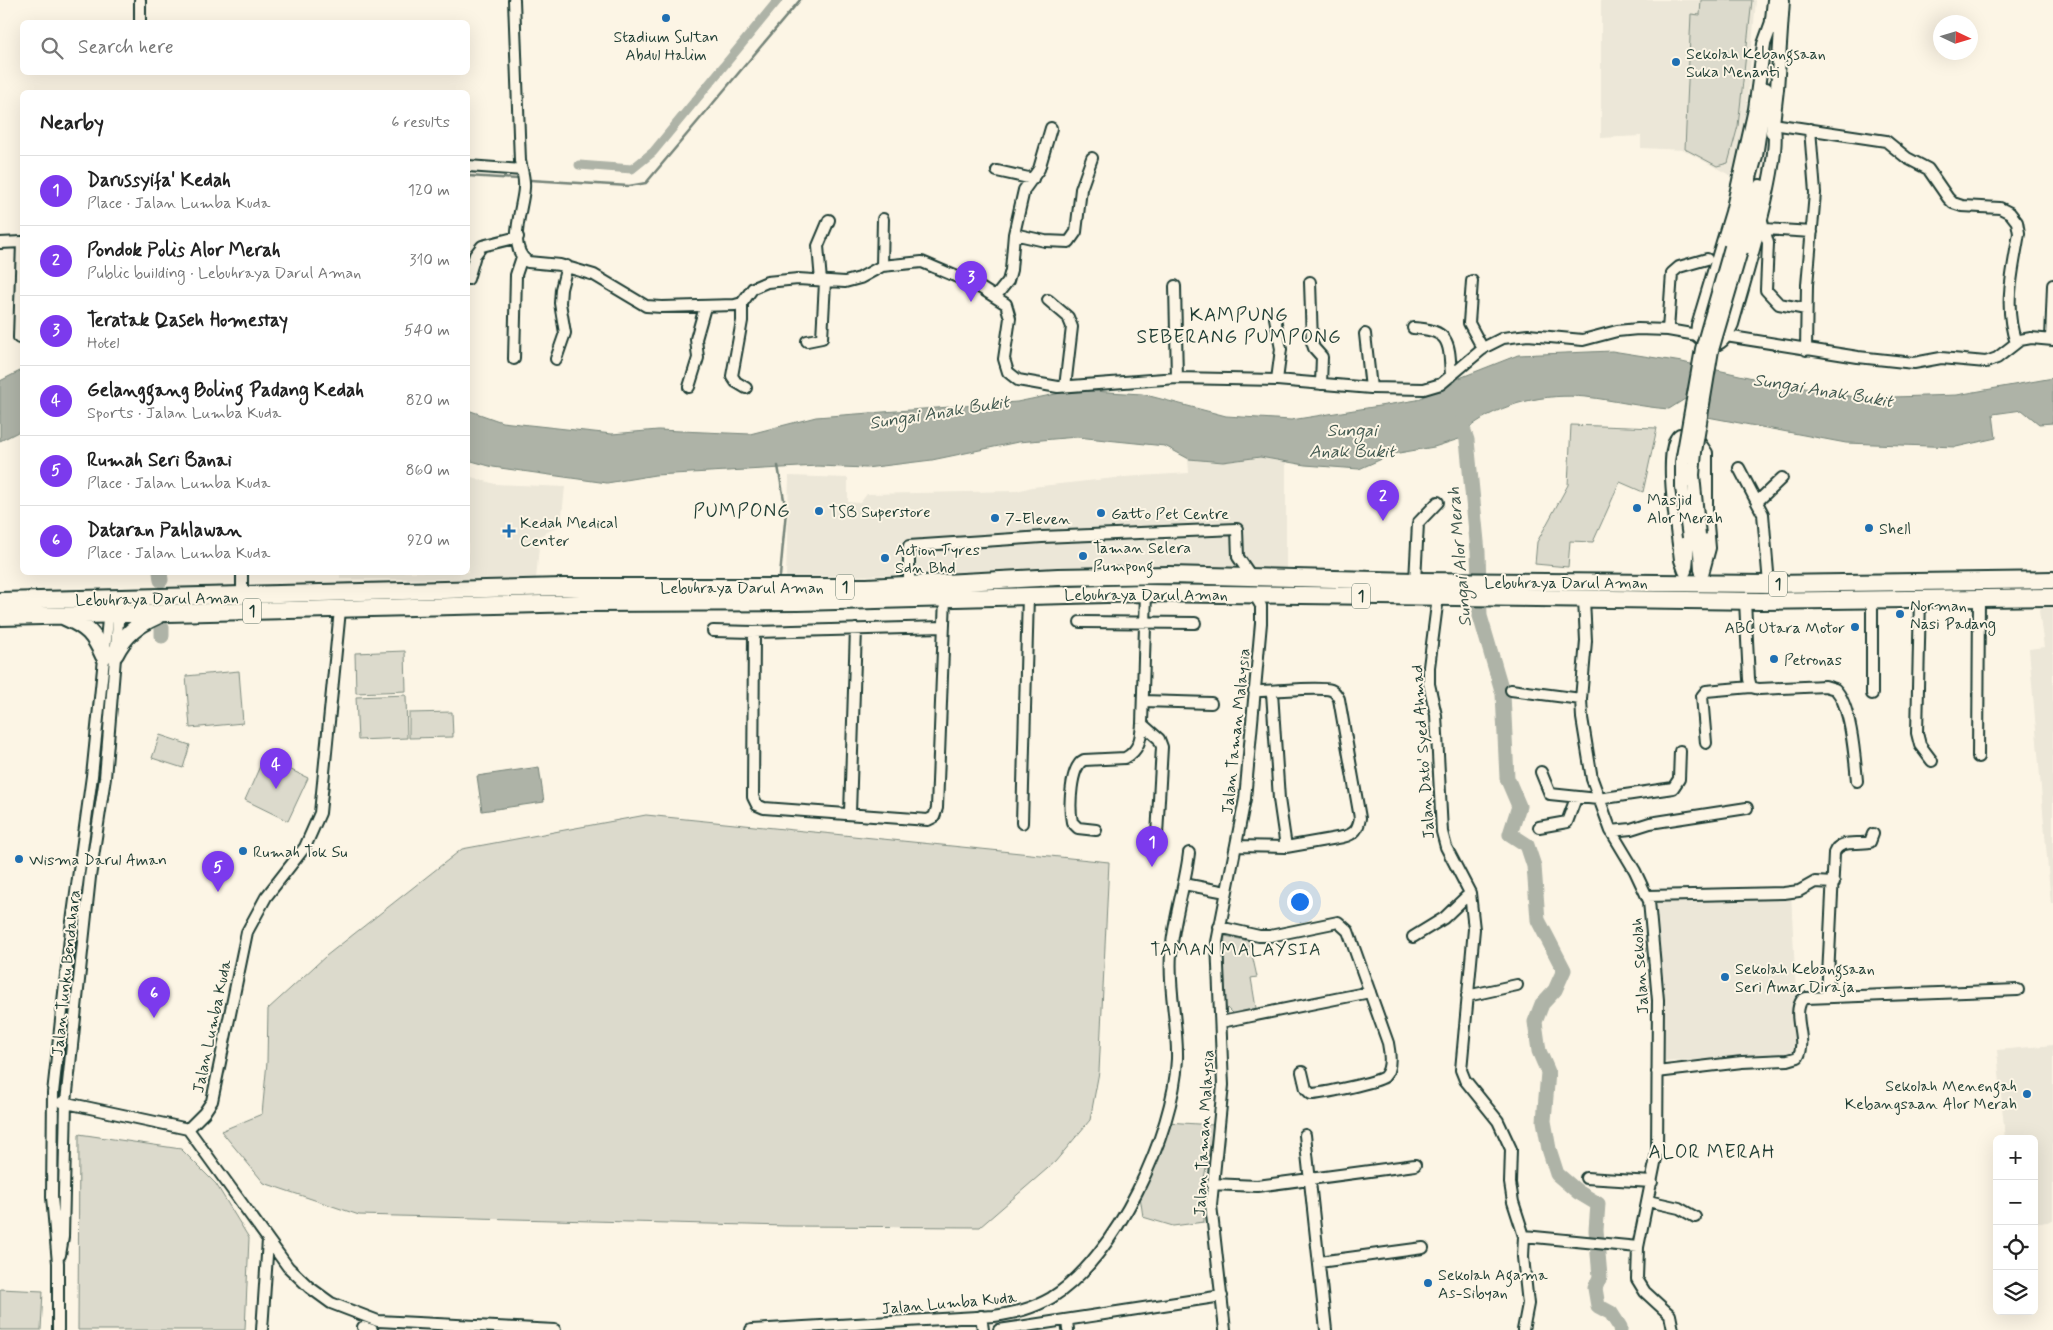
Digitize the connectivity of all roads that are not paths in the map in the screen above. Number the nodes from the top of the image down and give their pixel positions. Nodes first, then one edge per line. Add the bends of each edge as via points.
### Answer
1 (140, 0) edge
2 (514, 0) edge
3 (1774, 0) edge
4 (1783, 0) edge
5 (140, 20) edge
6 (1772, 22) junction
7 (1773, 124) junction
8 (1050, 128) dead end
9 (1810, 129) junction
10 (1092, 158) dead end
11 (470, 166) edge
12 (522, 170) junction
13 (997, 171) dead end
14 (1034, 179) junction
15 (883, 219) dead end
16 (829, 220) dead end
17 (1763, 223) junction
18 (1812, 232) junction
19 (1014, 234) junction
20 (518, 237) junction
21 (20, 242) edge
22 (0, 243) edge
23 (1736, 249) junction
24 (522, 257) junction
25 (1707, 259) dead end
26 (567, 266) junction
27 (882, 266) junction
28 (470, 273) edge
29 (1472, 281) dead end
30 (823, 282) junction
31 (1310, 282) dead end
32 (2053, 285) edge
33 (1175, 286) dead end
34 (996, 296) junction
35 (1048, 300) dead end
36 (742, 303) junction
37 (20, 306) edge
38 (705, 307) junction
39 (1806, 309) junction
40 (1275, 318) dead end
41 (1413, 328) dead end
42 (1668, 330) junction
43 (1365, 334) dead end
44 (1697, 335) junction
45 (1726, 336) junction
46 (19, 338) dead end
47 (2052, 340) edge
48 (807, 341) dead end
49 (2016, 343) junction
50 (1483, 350) junction
51 (1806, 350) junction
52 (514, 359) dead end
53 (556, 359) dead end
54 (1451, 376) junction
55 (1178, 378) junction
56 (1277, 380) junction
57 (1321, 384) junction
58 (690, 387) dead end
59 (1065, 387) junction
60 (746, 388) dead end
61 (1372, 388) junction
62 (1739, 468) dead end
63 (1782, 478) dead end
64 (1438, 502) dead end
65 (1757, 502) junction
66 (1694, 536) junction
67 (242, 575) edge
68 (1680, 577) junction
69 (1704, 578) junction
70 (2053, 580) edge
71 (1415, 581) junction
72 (1769, 584) junction
73 (909, 585) junction
74 (564, 587) junction
75 (613, 587) junction
76 (1464, 589) junction
77 (1502, 589) junction
78 (1256, 591) junction
79 (1146, 593) junction
80 (1028, 595) junction
81 (242, 596) junction
82 (945, 597) junction
83 (1438, 597) junction
84 (2053, 597) edge
85 (114, 598) junction
86 (1584, 598) junction
87 (1920, 598) junction
88 (1979, 598) junction
89 (1872, 599) junction
90 (0, 601) edge
91 (587, 601) junction
92 (1745, 601) junction
93 (18, 609) junction
94 (340, 610) junction
95 (164, 613) junction
96 (114, 615) junction
97 (64, 616) junction
98 (0, 617) edge
99 (1080, 622) dead end
100 (1145, 624) junction
101 (1195, 624) dead end
102 (943, 627) junction
103 (856, 629) junction
104 (713, 630) dead end
105 (754, 632) junction
106 (109, 655) junction
107 (1751, 687) junction
108 (1511, 690) dead end
109 (1254, 691) junction
110 (1272, 692) junction
111 (1872, 694) dead end
112 (1581, 699) junction
113 (1143, 701) junction
114 (1211, 703) dead end
115 (1142, 724) junction
116 (1706, 743) dead end
117 (1680, 751) dead end
118 (1978, 757) dead end
119 (1932, 761) dead end
120 (1541, 772) dead end
121 (92, 776) junction
122 (104, 778) junction
123 (1858, 781) dead end
124 (1576, 798) junction
125 (1598, 799) junction
126 (1747, 808) dead end
127 (850, 813) junction
128 (1022, 823) dead end
129 (1539, 827) dead end
130 (1096, 830) dead end
131 (1611, 830) junction
132 (1872, 834) dead end
133 (1157, 835) dead end
134 (1237, 846) junction
135 (1286, 847) junction
136 (1189, 853) dead end
137 (1834, 883) junction
138 (1184, 884) junction
139 (1226, 892) junction
140 (1470, 893) junction
141 (1647, 896) junction
142 (1219, 927) junction
143 (1412, 937) dead end
144 (1517, 985) dead end
145 (2018, 990) dead end
146 (1370, 992) junction
147 (1467, 996) junction
148 (1827, 997) junction
149 (1221, 1022) junction
150 (1302, 1072) dead end
151 (1657, 1072) junction
152 (53, 1101) junction
153 (66, 1102) junction
154 (188, 1129) junction
155 (1305, 1135) dead end
156 (1415, 1165) dead end
157 (1586, 1178) dead end
158 (1310, 1180) junction
159 (1652, 1182) junction
160 (1212, 1184) junction
161 (1648, 1202) junction
162 (1695, 1217) dead end
163 (1524, 1236) junction
164 (268, 1240) junction
165 (1638, 1247) junction
166 (1423, 1248) dead end
167 (1319, 1262) junction
168 (58, 1263) junction
169 (1222, 1296) junction
170 (981, 1316) junction
171 (1067, 1325) edge
172 (421, 1327) edge
173 (803, 1329) edge
174 (820, 1329) edge
175 (58, 1330) edge
176 (262, 1330) edge
177 (555, 1330) edge
178 (751, 1330) edge
179 (983, 1330) edge
180 (999, 1330) edge
181 (1225, 1330) edge
182 (1326, 1330) edge
183 (1523, 1330) edge
184 (1673, 1330) edge

1 - 5 street
2 - 12 street
3 - 6 street
4 - 7 street
6 - 23 street via 1760,133
6 - 44 street via 1764,44 1755,109 1732,212
7 - 9 street
7 - 17 street via 1775,146
7 - 23 street via 1762,176
8 - 14 street
9 - 18 street via 1814,181
9 - 49 street via 1886,141 1928,169 1954,203 2000,208 2010,213 2017,222 2019,233 2008,302 2010,326
10 - 19 street via 1081,189 1076,232 1069,242
11 - 12 street
12 - 20 street via 524,186
13 - 14 street
14 - 19 street via 1025,187
15 - 27 street
16 - 30 street via 818,246
17 - 18 street
17 - 39 street via 1768,243 1765,284 1768,294 1779,304
17 - 45 street
18 - 39 street
19 - 34 street via 1011,270 1005,286
20 - 24 street
20 - 28 street via 482,246
21 - 22 street
23 - 66 street, bridge via 1712,350 1695,452 1692,475
24 - 26 street via 531,263
24 - 52 street via 516,276
25 - 42 street via 1672,273
26 - 38 street via 594,275 646,306
26 - 53 street via 560,303 566,333
27 - 30 street via 860,278
27 - 34 street via 922,262
29 - 50 street via 1469,323
30 - 36 street via 798,279 760,283 752,288
30 - 48 street via 822,338
31 - 57 street via 1312,342 1322,357
32 - 47 street
33 - 55 street
34 - 59 street via 1010,312 1004,359 1008,372 1022,381
35 - 59 street via 1068,317 1072,327
36 - 38 street
36 - 60 street via 732,376
37 - 46 street
38 - 58 street via 696,339 698,358
39 - 51 street
40 - 56 street via 1281,349
41 - 54 street via 1436,330 1445,338
42 - 44 street
42 - 50 street via 1617,331 1582,340 1513,336
43 - 61 street
44 - 45 street via 1711,345 1720,343
45 - 51 street
47 - 49 street via 2031,338
49 - 51 street via 1997,358 1979,362 1941,358 1914,363
50 - 54 street
54 - 61 street via 1441,384 1424,389
55 - 56 street
55 - 59 street
56 - 57 street
57 - 61 street
62 - 65 street
63 - 65 street
64 - 71 street via 1418,523
65 - 72 street via 1764,523
66 - 68 street
66 - 69 street
67 - 81 street
68 - 69 highway, Lebuhraya Darul Aman / 1
68 - 69 street via 1682,560 1672,476 1673,443 1680,435 1686,435 1697,440 1706,454 1706,513 1710,548
68 - 77 highway, Lebuhraya Darul Aman / 1
69 - 72 highway, Lebuhraya Darul Aman / 1
70 - 72 highway, Lebuhraya Darul Aman / 1
71 - 76 highway, Lebuhraya Darul Aman / 1
71 - 78 highway, Lebuhraya Darul Aman / 1 via 1305,576
73 - 75 highway, Lebuhraya Darul Aman / 1
73 - 78 highway, Lebuhraya Darul Aman / 1 via 1058,577 1207,576 1251,586
73 - 78 street via 909,546 1237,529 1238,557
74 - 75 highway, Lebuhraya Darul Aman / 1
74 - 81 highway, Lebuhraya Darul Aman / 1
74 - 91 highway
75 - 91 highway
76 - 77 highway, Lebuhraya Darul Aman / 1
76 - 83 highway, Lebuhraya Darul Aman / 1
77 - 86 highway, Lebuhraya Darul Aman / 1
78 - 79 highway, Lebuhraya Darul Aman / 1
78 - 83 highway, Lebuhraya Darul Aman / 1
78 - 109 street, Jalan Taman Malaysia via 1261,606
79 - 80 highway, Lebuhraya Darul Aman / 1
79 - 100 street
80 - 82 highway, Lebuhraya Darul Aman / 1
80 - 128 street
81 - 85 highway, Lebuhraya Darul Aman / 1
82 - 91 highway, Lebuhraya Darul Aman / 1 via 798,602
82 - 102 street
83 - 140 street, Jalan Dato' Syed Ahmad via 1429,684 1436,715 1442,832 1446,847
84 - 88 highway, Lebuhraya Darul Aman / 1
85 - 93 highway, Lebuhraya Darul Aman / 1
85 - 96 street, Jalan Tunku Bendahara
86 - 92 highway, Lebuhraya Darul Aman / 1
86 - 112 street, Jalan Sekolah via 1586,641
87 - 88 highway, Lebuhraya Darul Aman / 1
87 - 89 highway, Lebuhraya Darul Aman / 1
87 - 119 street via 1917,733 1920,745
88 - 118 street
89 - 92 highway, Lebuhraya Darul Aman / 1
89 - 111 street
90 - 93 highway, Lebuhraya Darul Aman / 1
91 - 94 highway, Lebuhraya Darul Aman / 1
92 - 107 street
93 - 97 highway, Lebuhraya Darul Aman / 1
93 - 98 highway, Lebuhraya Darul Aman / 1
94 - 95 highway, Lebuhraya Darul Aman / 1
94 - 154 street, Jalan Lumba Kuda via 320,813 305,847 266,897 247,932 212,1101
95 - 96 highway, Lebuhraya Darul Aman / 1
95 - 106 highway via 128,632
96 - 97 highway, Lebuhraya Darul Aman / 1
96 - 106 street, Jalan Tunku Bendahara
97 - 106 highway via 85,627
99 - 100 street
100 - 101 street
100 - 113 street
102 - 103 street
102 - 127 street via 936,814 928,820
103 - 105 street
103 - 127 street
104 - 105 street
105 - 127 street via 755,803 764,808
106 - 121 street, Jalan Tunku Bendahara
106 - 122 street, Jalan Tunku Bendahara
107 - 116 street via 1706,691 1702,696
107 - 123 street via 1825,686 1835,689 1843,703 1853,740
108 - 112 street
109 - 110 street
109 - 134 street, Jalan Taman Malaysia via 1245,799
110 - 135 street via 1279,798
110 - 135 street via 1326,689 1336,694 1360,818 1359,827 1352,834
112 - 125 street, Jalan Sekolah via 1584,732
113 - 114 street
113 - 115 street
115 - 130 street via 1139,744 1131,756 1084,760 1076,766 1072,822 1078,828
115 - 133 street via 1160,739 1162,747
117 - 125 street via 1679,779 1673,788
120 - 124 street via 1550,794
121 - 122 street
121 - 152 street, Jalan Tunku Bendahara via 70,929
122 - 153 street, Jalan Tunku Bendahara
124 - 125 street
124 - 129 street via 1567,822
125 - 131 street, Jalan Sekolah
126 - 131 street
131 - 141 street, Jalan Sekolah
132 - 137 street via 1870,842 1837,846
134 - 135 street
134 - 139 street, Jalan Taman Malaysia
136 - 138 street, Jalan Lumba Kuda
137 - 141 street via 1815,882 1799,891 1784,893
137 - 148 street
138 - 139 street
138 - 170 street, Jalan Lumba Kuda via 1170,957 1177,1033 1173,1091 1136,1195 1096,1255 1052,1297 1019,1312
139 - 142 street, Jalan Taman Malaysia
140 - 143 street via 1444,918
140 - 147 street, Jalan Dato' Syed Ahmad via 1474,929
141 - 151 street, Jalan Sekolah via 1658,1000
142 - 146 street via 1270,936 1332,922 1343,924
142 - 149 street, Jalan Taman Malaysia via 1216,960
144 - 147 street
145 - 148 street
146 - 149 street
146 - 150 street via 1390,1052 1384,1076 1379,1080 1311,1094 1306,1089
147 - 163 street, Jalan Dato' Syed Ahmad via 1462,1075 1498,1121 1507,1138 1511,1149 1513,1202
148 - 151 street via 1806,998 1800,1003 1801,1049 1798,1057
149 - 160 street, Jalan Taman Malaysia via 1223,1085
151 - 159 street, Jalan Sekolah via 1659,1128
152 - 153 street
152 - 168 street, Jalan Tunku Bendahara via 52,1197
153 - 154 street
153 - 168 street, Jalan Tunku Bendahara via 64,1237
154 - 164 street
155 - 158 street
156 - 158 street
157 - 159 street
158 - 160 street via 1244,1187
158 - 167 street
159 - 161 street, Jalan Sekolah
160 - 169 street, Jalan Taman Malaysia via 1211,1205
161 - 162 street via 1679,1208
161 - 165 street, Jalan Sekolah
163 - 165 street
163 - 183 street, Jalan Dato' Syed Ahmad via 1528,1304
164 - 172 street via 288,1267 331,1303 378,1321
164 - 176 street
165 - 184 street, Jalan Sekolah via 1636,1271 1640,1286 1670,1315
166 - 167 street
167 - 182 street
168 - 175 street, Jalan Tunku Bendahara
169 - 171 street
169 - 181 street, Jalan Taman Malaysia
170 - 174 street, Jalan Lumba Kuda
170 - 179 street
171 - 180 street
172 - 177 street
173 - 174 street, Jalan Lumba Kuda
173 - 178 street, Jalan Lumba Kuda

